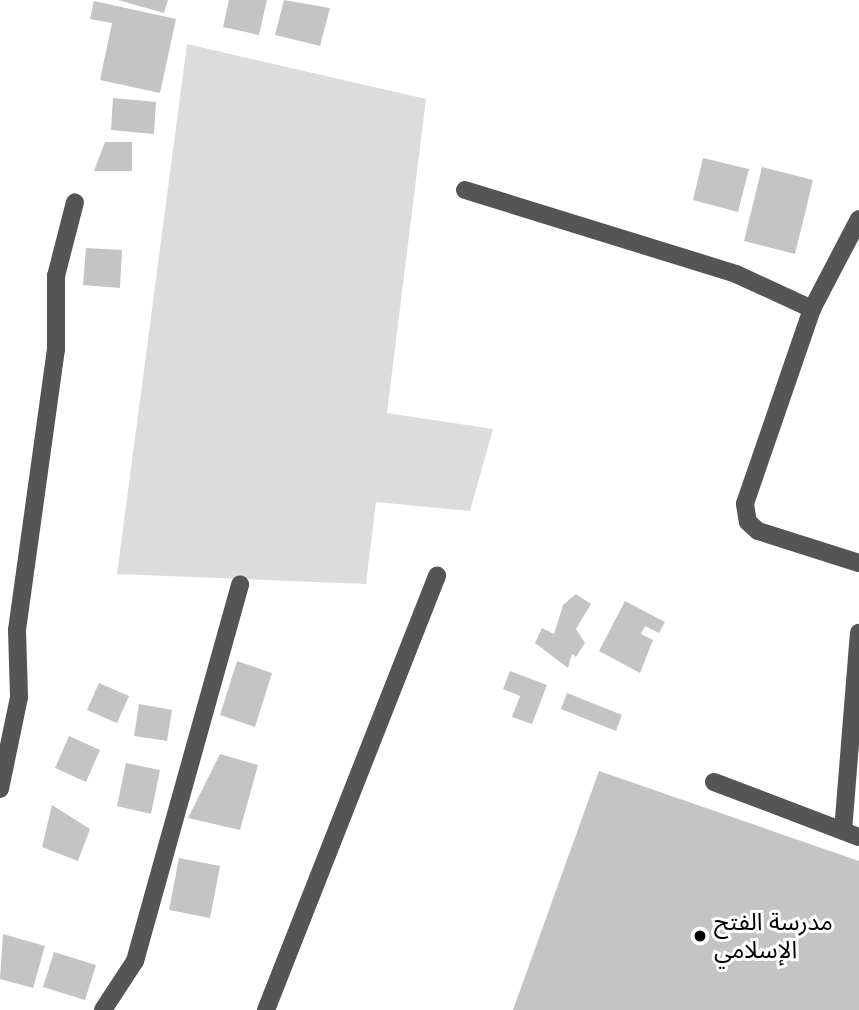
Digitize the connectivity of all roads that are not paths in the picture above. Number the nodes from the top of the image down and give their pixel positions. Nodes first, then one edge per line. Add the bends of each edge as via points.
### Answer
1 (465, 190) dead end
2 (75, 202) dead end
3 (859, 219) edge
4 (812, 309) junction
5 (859, 563) edge
6 (437, 575) dead end
7 (240, 584) dead end
8 (859, 633) edge
9 (714, 782) dead end
10 (0, 789) edge
11 (851, 834) edge
12 (103, 1010) edge
13 (266, 1010) edge

1 - 4 street via 713,266
2 - 10 street via 56,276 56,350 17,630 19,697
3 - 4 street
4 - 5 street via 745,516 758,531
6 - 13 street
7 - 12 street via 135,961
8 - 11 street
9 - 11 street

